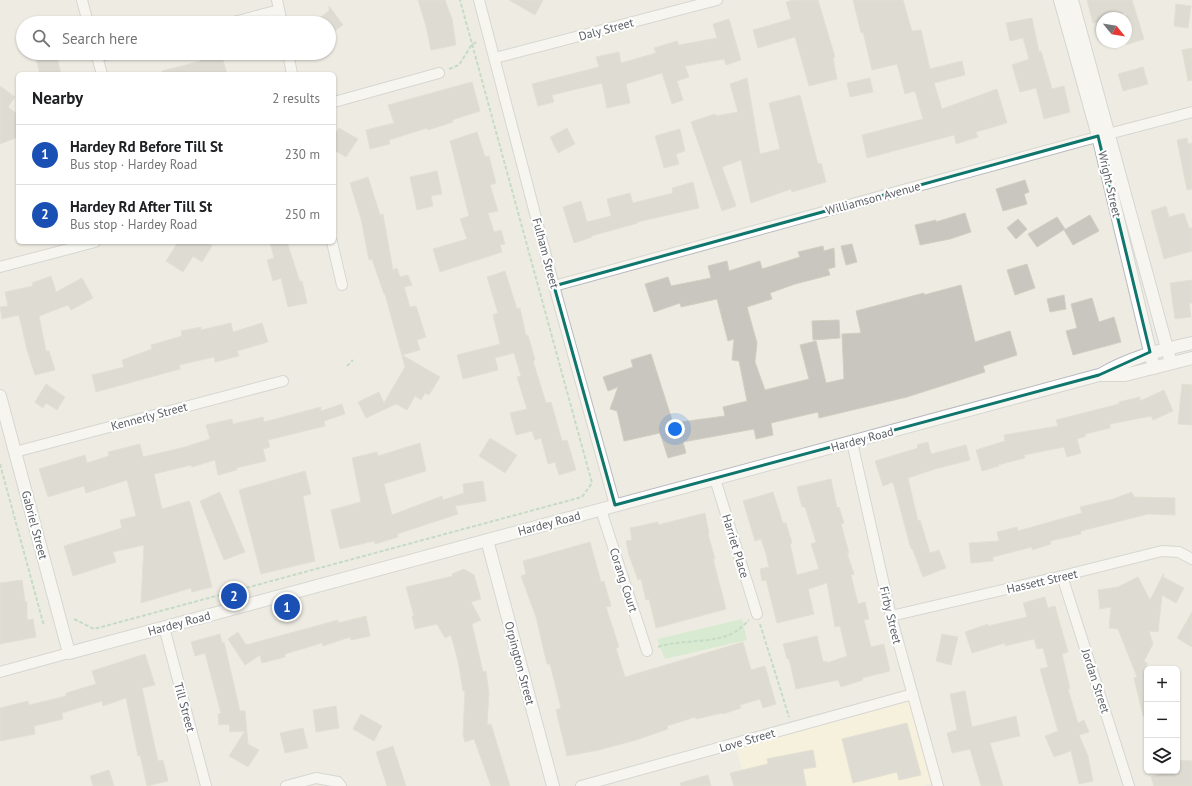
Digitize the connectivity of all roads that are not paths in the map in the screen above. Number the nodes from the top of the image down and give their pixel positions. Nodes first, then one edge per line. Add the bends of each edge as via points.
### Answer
1 (82, 0) edge
2 (277, 0) edge
3 (479, 0) edge
4 (717, 0) edge
5 (1060, 0) edge
6 (1072, 0) edge
7 (279, 10) junction
8 (86, 16) edge
9 (256, 16) edge
10 (280, 16) edge
11 (495, 58) junction
12 (98, 60) edge
13 (289, 60) edge
14 (101, 72) edge
15 (292, 72) edge
16 (439, 73) road end
17 (336, 101) edge
18 (1192, 112) edge
19 (1103, 135) junction
20 (87, 244) edge
21 (332, 244) edge
22 (0, 267) edge
23 (342, 285) dead end
24 (554, 286) junction
25 (1192, 343) edge
26 (1167, 349) junction
27 (1150, 352) junction
28 (1192, 358) edge
29 (1171, 363) junction
30 (1154, 368) junction
31 (1099, 375) junction
32 (283, 381) dead end
33 (0, 396) edge
34 (852, 442) junction
35 (15, 452) junction
36 (715, 479) junction
37 (615, 505) junction
38 (601, 510) junction
39 (487, 540) junction
40 (1192, 559) edge
41 (1062, 576) junction
42 (757, 614) road end
43 (891, 616) junction
44 (164, 627) junction
45 (647, 651) road end
46 (69, 653) junction
47 (0, 672) edge
48 (912, 694) junction
49 (206, 786) edge
50 (286, 786) edge
51 (341, 786) edge
52 (553, 786) edge
53 (581, 786) edge
54 (938, 786) edge
55 (1129, 786) edge

1 - 8 street
2 - 7 street
3 - 11 street, Fulham Street
4 - 11 street, Daly Street
5 - 19 street, Wright Street
6 - 19 street, Wright Street
7 - 9 street
7 - 10 street
11 - 24 street, Fulham Street
12 - 14 street
13 - 15 street
16 - 17 street
18 - 19 street, Williamson Avenue
19 - 24 street, Williamson Avenue
19 - 26 street, Wright Street
19 - 27 street, Wright Street
20 - 22 street
21 - 23 street
24 - 37 street, Fulham Street
25 - 26 street, Hardey Road
26 - 27 street, Hardey Road
26 - 29 street, Wright Street
27 - 30 street, Wright Street
27 - 31 street, Hardey Road via 1116,365
28 - 29 street, Hardey Road
29 - 30 street, Hardey Road
30 - 31 street, Hardey Road via 1125,375
31 - 34 street, Hardey Road
32 - 35 street, Kennerly Street
33 - 35 street, Gabriel Street
34 - 36 street, Hardey Road
34 - 43 street, Firby Street
35 - 46 street, Gabriel Street
36 - 37 street, Hardey Road
36 - 42 street, Harriet Place
37 - 38 street, Hardey Road
38 - 39 street, Hardey Road
38 - 45 street, Corang Court
39 - 44 street, Hardey Road
39 - 52 street, Orpington Street
40 - 41 street, Hassett Street via 1179,552 1162,551
41 - 43 street, Hassett Street
41 - 55 street, Jordan Street
43 - 48 street, Firby Street
44 - 46 street, Hardey Road
44 - 49 street, Till Street
46 - 47 street, Hardey Road
48 - 53 street, Love Street
48 - 54 street, Firby Street
50 - 51 street via 316,778 338,782

